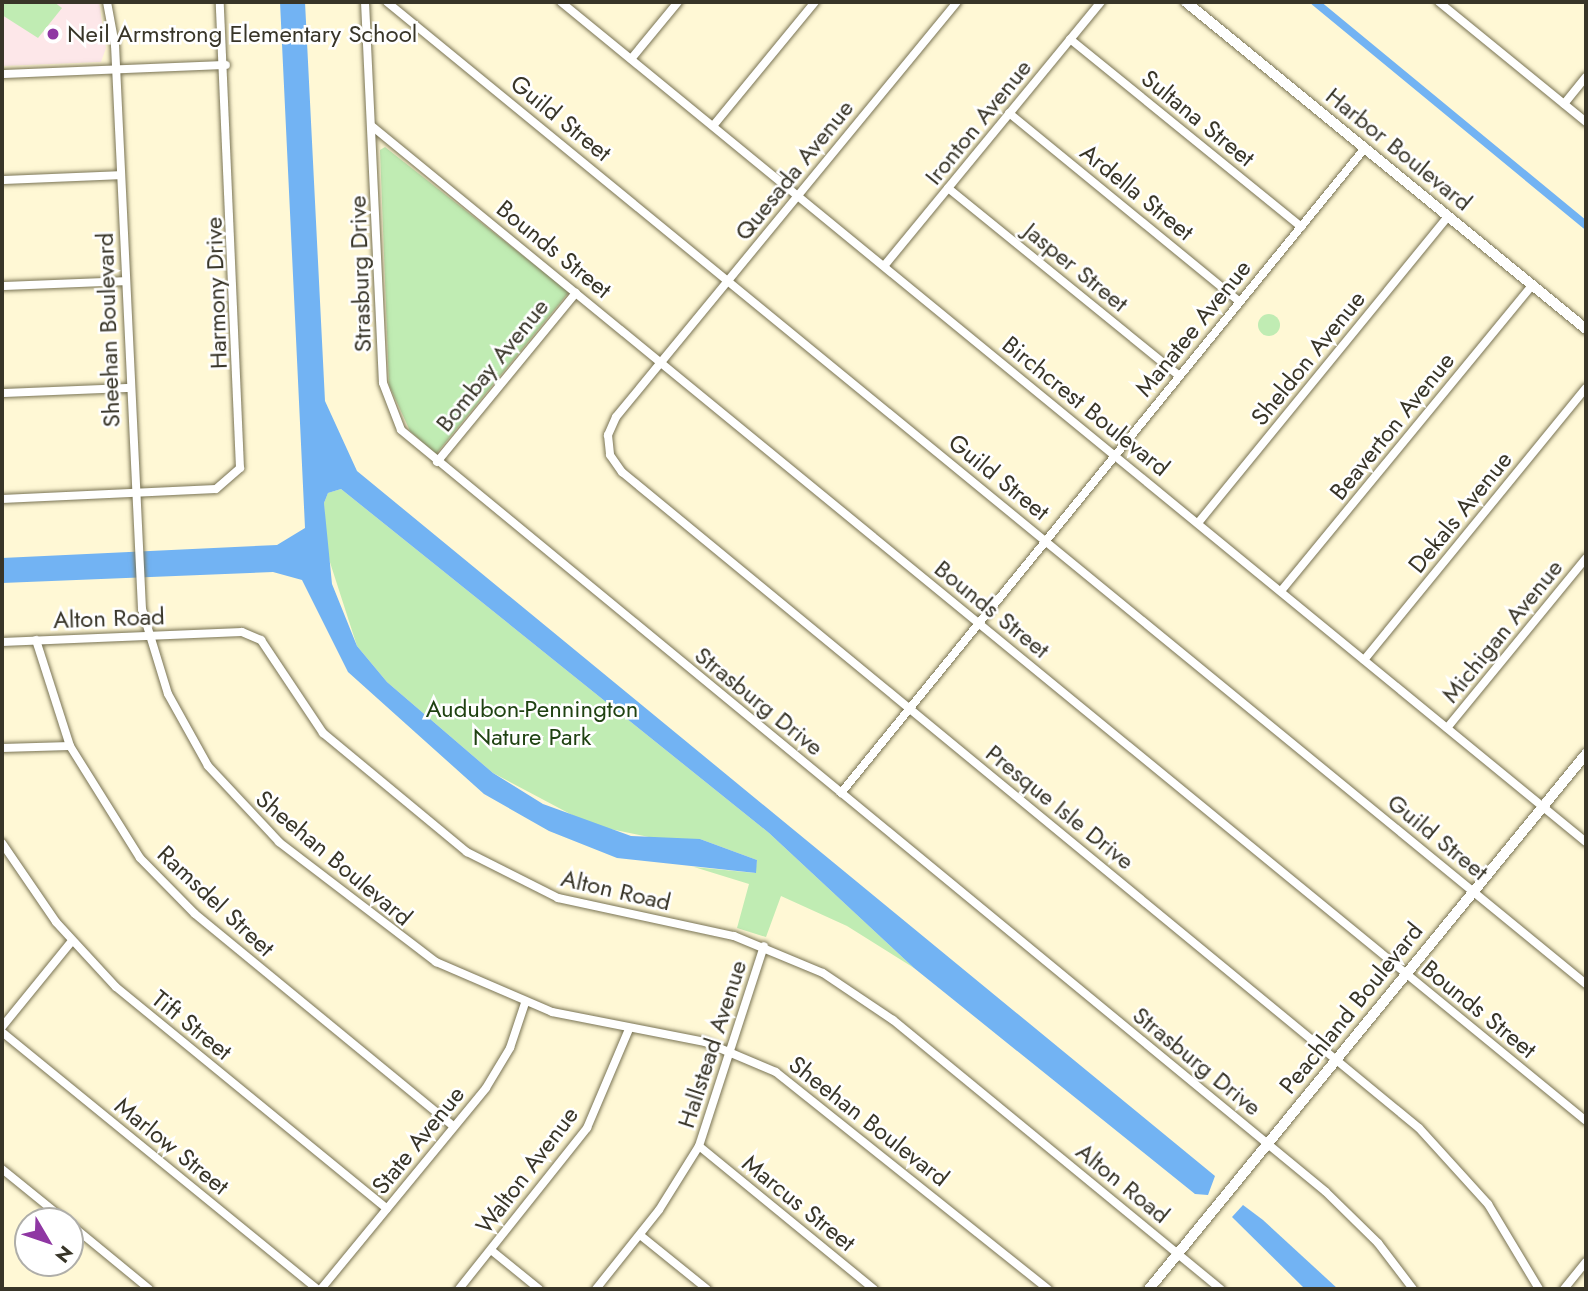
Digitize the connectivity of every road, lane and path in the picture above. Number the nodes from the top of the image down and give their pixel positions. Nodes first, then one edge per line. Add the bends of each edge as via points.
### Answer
1 (107, 2) edge
2 (220, 2) edge
3 (365, 2) edge
4 (387, 2) edge
5 (561, 2) edge
6 (678, 2) edge
7 (815, 2) edge
8 (957, 2) edge
9 (1101, 2) edge
10 (1186, 2) edge
11 (1439, 2) edge
12 (1070, 39) junction
13 (631, 59) junction
14 (226, 65) junction
15 (116, 69) junction
16 (2, 74) edge
17 (1586, 77) edge
18 (1564, 104) junction
19 (1009, 113) junction
20 (1586, 122) edge
21 (713, 126) junction
22 (373, 127) junction
23 (1365, 148) junction
24 (121, 175) junction
25 (2, 180) edge
26 (948, 188) junction
27 (799, 195) junction
28 (1448, 216) junction
29 (1301, 227) junction
30 (884, 266) junction
31 (729, 280) junction
32 (125, 281) junction
33 (1532, 285) junction
34 (2, 286) edge
35 (576, 293) junction
36 (1240, 302) junction
37 (1586, 329) edge
38 (662, 362) junction
39 (1179, 376) junction
40 (129, 388) junction
41 (1586, 388) edge
42 (2, 393) edge
43 (1115, 455) junction
44 (437, 462) junction
45 (134, 494) junction
46 (2, 499) edge
47 (1198, 523) junction
48 (1048, 542) junction
49 (1586, 558) edge
50 (1281, 591) junction
51 (980, 624) junction
52 (148, 636) junction
53 (36, 640) junction
54 (2, 642) edge
55 (1364, 660) junction
56 (911, 709) junction
57 (1447, 728) junction
58 (70, 746) junction
59 (2, 748) edge
60 (1586, 754) edge
61 (841, 793) junction
62 (1543, 807) junction
63 (1586, 842) edge
64 (2, 843) edge
65 (4, 856) edge
66 (1474, 892) junction
67 (72, 941) junction
68 (764, 946) junction
69 (1407, 974) junction
70 (1586, 984) edge
71 (525, 1003) junction
72 (2, 1029) edge
73 (629, 1029) junction
74 (733, 1052) junction
75 (1337, 1059) junction
76 (1586, 1122) edge
77 (454, 1127) junction
78 (1268, 1144) junction
79 (699, 1146) junction
80 (2, 1169) edge
81 (49, 1207) edge
82 (387, 1209) junction
83 (640, 1235) junction
84 (84, 1236) edge
85 (491, 1250) junction
86 (1178, 1254) junction
87 (1586, 1262) edge
88 (149, 1289) edge
89 (319, 1289) edge
90 (458, 1289) edge
91 (539, 1289) edge
92 (596, 1289) edge
93 (706, 1289) edge
94 (874, 1289) edge
95 (1048, 1289) edge
96 (1149, 1289) edge
97 (1221, 1289) edge
98 (1413, 1289) edge
99 (1539, 1289) edge
100 (1564, 1289) edge

1 - 15 street, Sheehan Boulevard
2 - 14 street, Harmony Drive
3 - 22 street, Strasburg Drive
4 - 31 street, Guild Street
5 - 13 street, Birchcrest Boulevard
6 - 13 street
7 - 21 street
8 - 27 street, Quesada Avenue
9 - 12 street, Ironton Avenue
10 - 23 street, Harbor Boulevard
11 - 18 street
12 - 19 street, Ironton Avenue
12 - 29 street, Sultana Street
13 - 21 street, Birchcrest Boulevard
14 - 15 street
14 - 45 street, Harmony Drive via 240,468 216,489
15 - 16 street
15 - 24 street, Sheehan Boulevard
17 - 18 street
18 - 20 street
19 - 26 street, Ironton Avenue
19 - 36 street, Ardella Street
21 - 27 street, Birchcrest Boulevard
22 - 35 street, Bounds Street
22 - 44 street, Strasburg Drive via 387,404 401,430
23 - 28 street, Harbor Boulevard
23 - 29 street, Manatee Avenue
24 - 25 street
24 - 32 street, Sheehan Boulevard
26 - 30 street, Ironton Avenue
26 - 39 street, Jasper Street
27 - 30 street, Birchcrest Boulevard
27 - 31 street, Quesada Avenue
28 - 33 street, Harbor Boulevard
28 - 47 street, Sheldon Avenue
29 - 36 street, Manatee Avenue
30 - 43 street, Birchcrest Boulevard
31 - 38 street, Quesada Avenue
31 - 48 street, Guild Street
32 - 34 street
32 - 40 street, Sheehan Boulevard
33 - 37 street, Harbor Boulevard
33 - 50 street, Beaverton Avenue
35 - 38 street, Bounds Street
35 - 44 street, Bombay Avenue
36 - 39 street, Manatee Avenue
38 - 51 street, Bounds Street
38 - 56 street, Presque Isle Drive via 611,426 608,445 615,464
39 - 43 street, Manatee Avenue
40 - 42 street
40 - 45 street, Sheehan Boulevard
41 - 55 street, Dekals Avenue
43 - 47 street, Birchcrest Boulevard
43 - 48 street, Manatee Avenue
44 - 61 street, Strasburg Drive
45 - 46 street
45 - 52 street, Sheehan Boulevard via 138,580
47 - 50 street, Birchcrest Boulevard
48 - 51 street, Manatee Avenue
48 - 66 street, Guild Street
49 - 57 street, Michigan Avenue
50 - 55 street, Birchcrest Boulevard
51 - 56 street, Manatee Avenue
51 - 69 street, Bounds Street
52 - 53 street, Alton Road
52 - 68 street, Alton Road via 242,632 261,640 295,698 333,743 444,835 511,878 585,907
52 - 71 street, Sheehan Boulevard via 193,743 262,828 406,943
53 - 54 street, Alton Road
53 - 58 street, Ramsdel Street
55 - 57 street, Birchcrest Boulevard
56 - 61 street, Manatee Avenue
56 - 75 street, Presque Isle Drive
57 - 62 street, Birchcrest Boulevard
58 - 59 street
58 - 77 street, Ramsdel Street via 114,822 176,896
60 - 62 street, Peachland Boulevard
61 - 78 street, Strasburg Drive
62 - 63 street, Birchcrest Boulevard
62 - 66 street, Peachland Boulevard
64 - 65 street, Tift Street
65 - 67 street, Tift Street
66 - 69 street, Peachland Boulevard
66 - 70 street, Guild Street
67 - 72 street
67 - 82 street, Tift Street via 132,1001
68 - 74 street, Hallstead Avenue
68 - 86 street, Alton Road via 875,1006
69 - 75 street, Peachland Boulevard
69 - 76 street, Bounds Street
71 - 73 street, Sheehan Boulevard
71 - 77 street, State Avenue via 501,1065
72 - 89 street, Marlow Street
73 - 74 street, Sheehan Boulevard
73 - 85 street, Walton Avenue via 587,1128
74 - 79 street, Hallstead Avenue
74 - 95 street, Sheehan Boulevard via 815,1098
75 - 78 street, Peachland Boulevard
75 - 99 street, Presque Isle Drive via 1464,1175
77 - 82 street, State Avenue
78 - 86 street, Peachland Boulevard
78 - 98 street, Strasburg Drive via 1363,1226
79 - 83 street, Hallstead Avenue
79 - 94 street, Marcus Street
80 - 81 street
82 - 89 street, State Avenue
83 - 92 street, Hallstead Avenue
83 - 93 street
84 - 88 street
85 - 90 street, Walton Avenue
85 - 91 street
86 - 96 street, Peachland Boulevard
86 - 97 street, Alton Road
87 - 100 street

